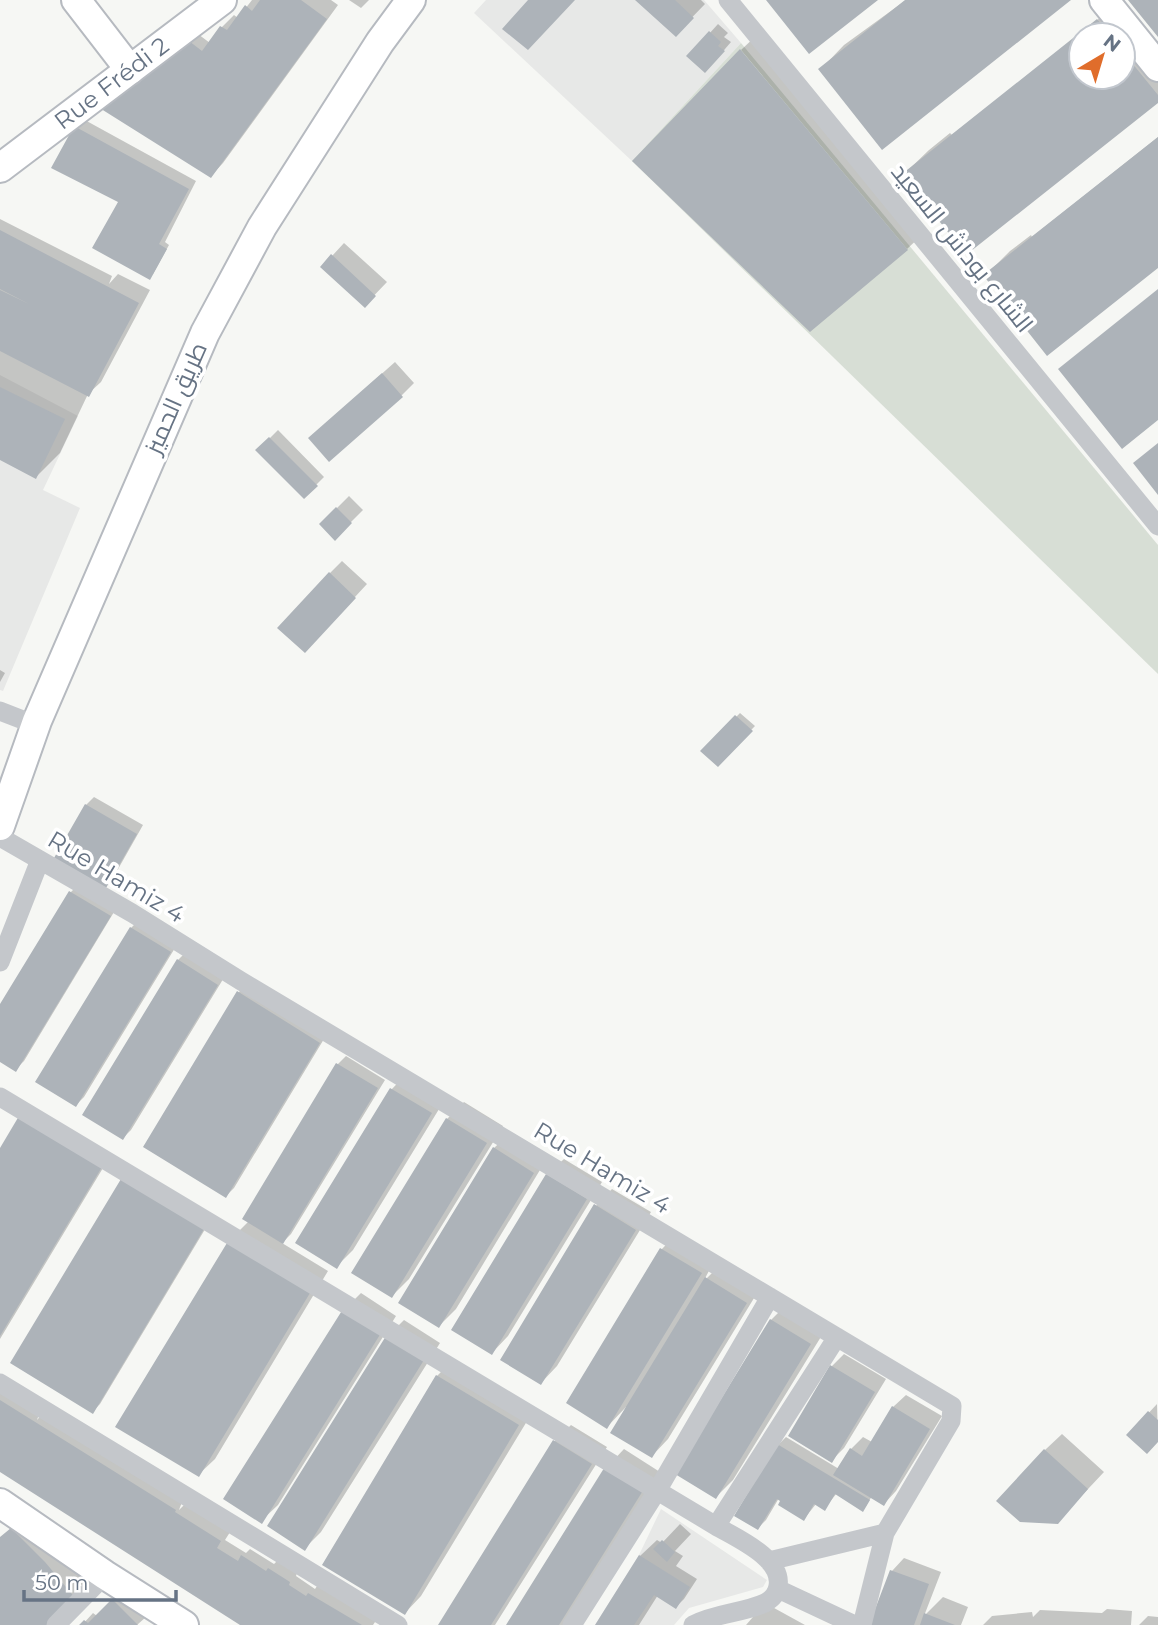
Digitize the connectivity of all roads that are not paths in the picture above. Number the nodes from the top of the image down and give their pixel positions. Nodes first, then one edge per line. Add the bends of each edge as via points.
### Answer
1 (76, 0) edge
2 (222, 0) edge
3 (394, 0) edge
4 (411, 0) edge
5 (728, 0) edge
6 (1104, 0) edge
7 (1158, 67) edge
8 (130, 70) junction
9 (0, 168) edge
10 (1158, 526) edge
11 (11, 716) edge
12 (0, 786) edge
13 (0, 826) edge
14 (0, 836) edge
15 (40, 860) junction
16 (0, 962) edge
17 (0, 1097) edge
18 (770, 1297) junction
19 (837, 1337) junction
20 (0, 1382) edge
21 (657, 1490) junction
22 (0, 1503) edge
23 (716, 1526) junction
24 (885, 1533) junction
25 (769, 1561) junction
26 (105, 1575) junction
27 (778, 1589) junction
28 (175, 1623) edge
29 (56, 1625) edge
30 (398, 1625) edge
31 (572, 1625) edge
32 (693, 1625) edge
33 (855, 1625) edge
34 (862, 1625) edge

1 - 8 main road
2 - 8 main road, Rue Frédi 2
3 - 11 main road, طريق الحميز via 251,220 193,327
4 - 13 main road, طريق الحميز via 262,227 205,333 37,721
5 - 10 street, الشارع بوداش السعيد
6 - 7 main road
8 - 9 main road, Rue Frédi 2
11 - 12 main road, طريق الحميز
14 - 15 street, Rue Hamiz 4
15 - 16 street
15 - 18 street, Rue Hamiz 4
17 - 21 street
18 - 19 street, Rue Hamiz 4
18 - 21 street
19 - 23 street
19 - 24 street, Rue Hamiz 4 via 952,1406 951,1421
20 - 30 street
21 - 23 street
21 - 31 street
22 - 26 main road
23 - 25 street
24 - 25 street
24 - 34 street
25 - 27 street via 779,1579
26 - 28 main road
26 - 29 street
27 - 32 street via 765,1603
27 - 33 street

